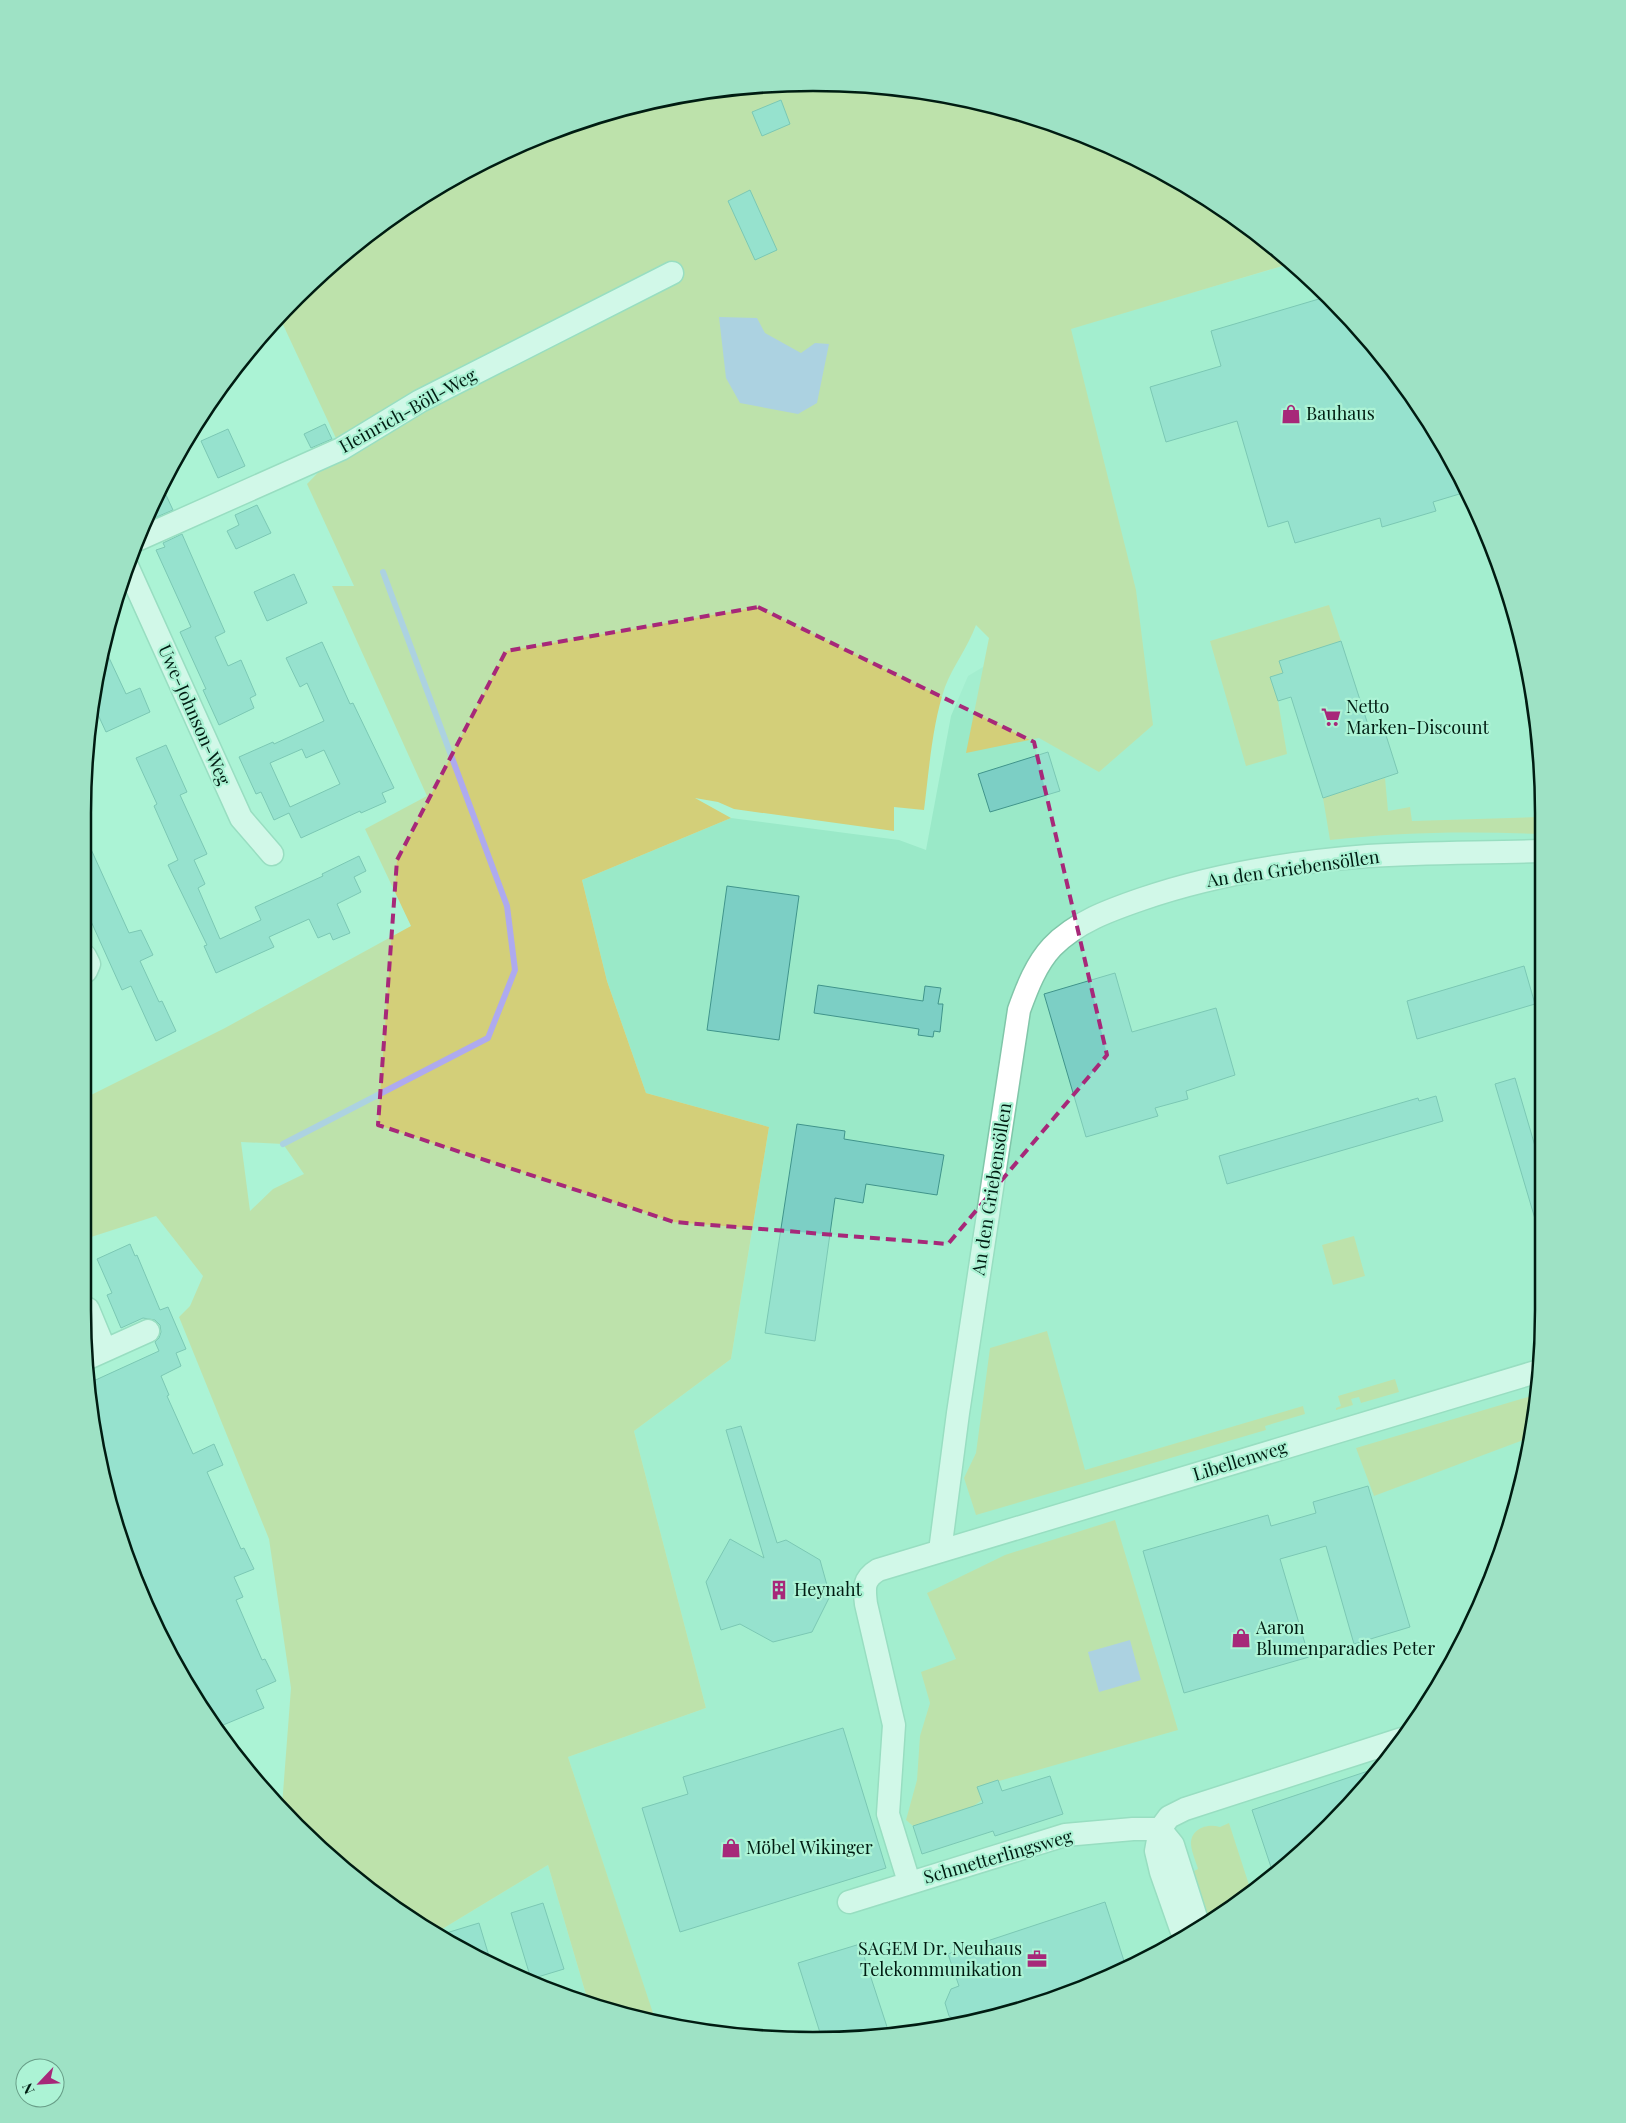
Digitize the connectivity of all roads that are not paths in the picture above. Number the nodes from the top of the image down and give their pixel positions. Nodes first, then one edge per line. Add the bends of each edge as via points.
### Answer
1 (672, 273) dead end
2 (147, 536) edge
3 (132, 576) edge
4 (1535, 851) edge
5 (272, 854) dead end
6 (92, 1328) edge
7 (148, 1331) dead end
8 (97, 1354) edge
9 (1532, 1374) edge
10 (940, 1551) junction
11 (1391, 1741) edge
12 (1160, 1829) junction
13 (909, 1882) junction
14 (849, 1902) dead end
15 (1197, 1921) edge
16 (1182, 1930) edge

1 - 2 street, Heinrich-Böll-Weg via 420,401 341,449
3 - 5 street, Uwe-Johnson-Weg via 241,818
4 - 10 street, An den Griebensöllen via 1368,856 1215,878 1111,909 1083,923 1052,947 1028,985 1019,1010
6 - 8 street
7 - 8 street
9 - 10 street, Libellenweg
10 - 13 street via 878,1570 869,1576 864,1587 894,1725 888,1814
11 - 12 street via 1185,1809 1169,1817
12 - 13 street, Schmetterlingsweg via 1066,1835
12 - 15 street via 1173,1845
12 - 16 street via 1156,1851
13 - 14 street, Schmetterlingsweg

